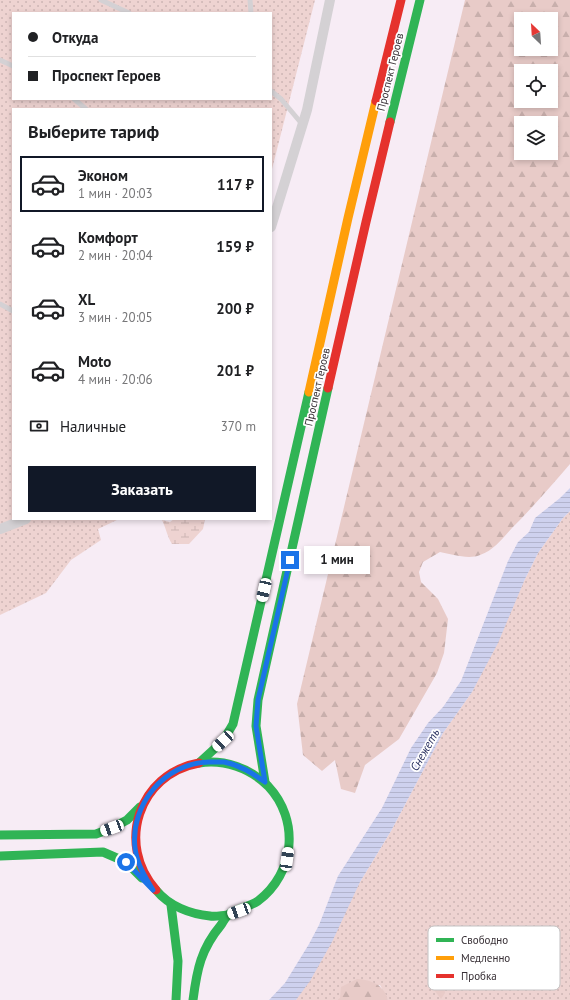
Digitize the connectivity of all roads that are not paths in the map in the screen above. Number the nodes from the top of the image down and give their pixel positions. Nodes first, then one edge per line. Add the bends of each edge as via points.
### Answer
1 (101, 0) edge
2 (250, 0) edge
3 (330, 0) edge
4 (402, 0) edge
5 (420, 0) edge
6 (127, 12) edge
7 (251, 12) edge
8 (0, 60) edge
9 (12, 66) edge
10 (272, 92) edge
11 (75, 100) edge
12 (85, 108) edge
13 (302, 124) junction
14 (272, 224) edge
15 (0, 304) edge
16 (12, 310) edge
17 (23, 520) edge
18 (0, 529) edge
19 (200, 762) junction
20 (265, 782) junction
21 (142, 805) junction
22 (0, 835) edge
23 (0, 856) edge
24 (153, 890) junction
25 (171, 905) junction
26 (229, 914) junction
27 (176, 1000) edge
28 (192, 1000) edge

1 - 6 lane
2 - 7 lane
3 - 13 street
4 - 19 main road, Проспект Героев via 348,218 233,724 223,741
5 - 20 main road, Проспект Героев via 366,222 258,700 256,726
8 - 9 lane
10 - 13 lane
11 - 12 lane
13 - 14 street
15 - 16 lane
17 - 18 street
19 - 20 main road, Проспект Героев via 223,762 245,769
19 - 21 main road, Проспект Героев via 172,772 160,781
20 - 26 main road, Проспект Героев via 278,798 286,818 290,838 287,859 279,878 266,895 248,907
21 - 22 main road via 127,820 96,834
21 - 24 main road, Проспект Героев via 135,826 135,849 141,871
23 - 24 main road via 103,852 126,862
24 - 25 main road, Проспект Героев
25 - 26 main road, Проспект Героев via 189,913 209,916
25 - 27 main road via 178,961
26 - 28 main road via 208,943 196,974

